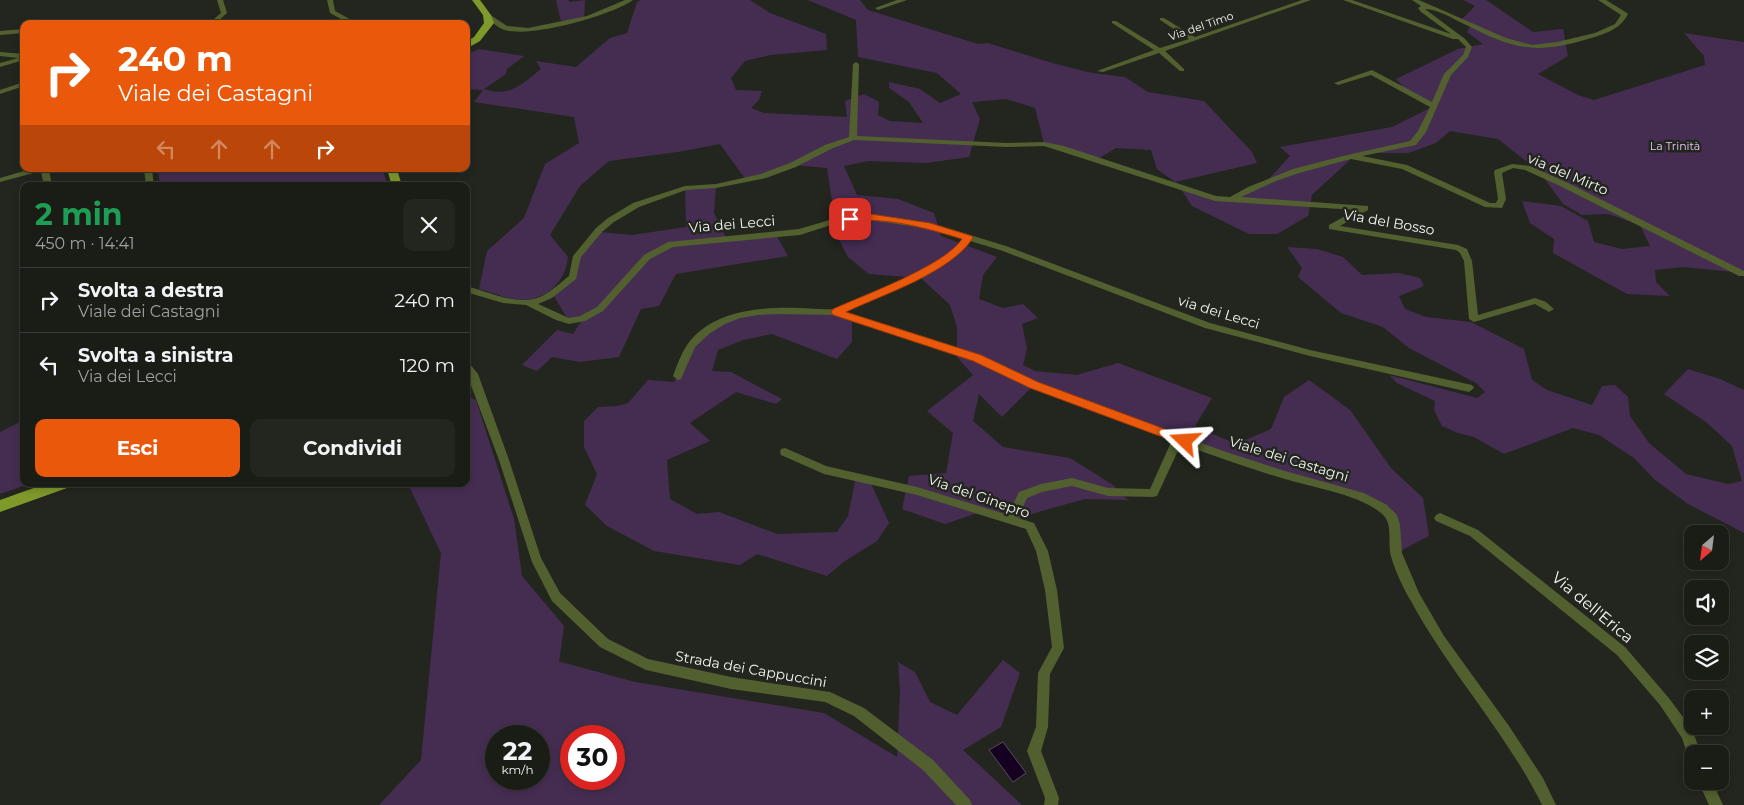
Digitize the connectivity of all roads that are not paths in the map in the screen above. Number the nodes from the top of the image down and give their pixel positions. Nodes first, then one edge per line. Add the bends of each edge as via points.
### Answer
1 (220, 0) edge
2 (330, 0) edge
3 (476, 0) edge
4 (630, 0) edge
5 (904, 0) edge
6 (1308, 0) edge
7 (1346, 0) edge
8 (1415, 0) edge
9 (1601, 0) edge
10 (1425, 7) junction
11 (878, 8) dead end
12 (487, 14) junction
13 (1162, 19) dead end
14 (215, 20) edge
15 (348, 20) edge
16 (1114, 22) dead end
17 (20, 31) edge
18 (0, 33) edge
19 (1194, 39) junction
20 (1463, 40) junction
21 (470, 43) edge
22 (1160, 51) junction
23 (0, 54) edge
24 (20, 56) edge
25 (20, 58) edge
26 (856, 64) dead end
27 (0, 65) edge
28 (1182, 70) dead end
29 (1101, 72) dead end
30 (1338, 83) dead end
31 (20, 85) edge
32 (0, 92) edge
33 (1433, 106) junction
34 (853, 138) junction
35 (1353, 157) junction
36 (28, 172) edge
37 (0, 180) edge
38 (1230, 200) junction
39 (968, 238) junction
40 (1742, 274) dead end
41 (470, 291) edge
42 (527, 302) junction
43 (1549, 309) dead end
44 (836, 312) junction
45 (470, 370) edge
46 (678, 376) dead end
47 (1469, 388) dead end
48 (1178, 438) junction
49 (785, 452) dead end
50 (54, 487) edge
51 (0, 506) edge
52 (1440, 518) dead end
53 (1010, 520) junction
54 (1690, 745) edge
55 (1710, 790) edge
56 (965, 805) edge
57 (1051, 805) edge
58 (1549, 805) edge
59 (1716, 805) edge

1 - 14 street via 224,12
2 - 15 street via 332,12
3 - 12 main road
4 - 12 street via 589,18 528,30 505,28
5 - 11 street
6 - 19 street, Via del Timo
7 - 20 street
8 - 10 street
9 - 10 street via 1625,14 1618,26 1585,38 1540,48 1525,46
10 - 20 street via 1421,8 1423,11
12 - 21 main road via 489,23 485,31
13 - 19 street
16 - 22 street
17 - 18 street
19 - 22 street, Via del Timo
20 - 33 street via 1469,47 1466,56 1448,74
22 - 28 street
22 - 29 street, Via del Timo
23 - 24 street
25 - 27 street
26 - 34 street
30 - 33 street via 1372,72
31 - 32 street
33 - 35 street via 1422,132 1413,143
34 - 38 street via 1044,144
34 - 42 street via 763,176 716,186 686,188 636,206 599,230 577,256 573,277 547,296
35 - 38 street via 1283,175
35 - 40 street, via del Mirto via 1404,167 1499,206 1502,199 1498,172 1512,166 1527,168
36 - 37 street
38 - 43 street, Via del Bosso via 1365,208 1332,226 1464,251 1468,261 1474,319 1535,302
39 - 42 street, Via dei Lecci via 930,226 864,216 800,232 671,244 647,257 600,309 582,319 569,321 558,318
39 - 44 street via 935,267
39 - 47 street, via dei Lecci via 1003,248 1208,326 1310,353
41 - 42 street via 508,301
44 - 46 street via 775,311 727,319 707,330 692,345
44 - 48 street, Viale dei Castagni via 977,358 1034,385
45 - 56 street, Strada dei Cappuccini via 536,559 556,597 604,643 646,664 731,683 826,696 859,712 928,765
48 - 53 street via 1153,492 1108,492 1072,482 1056,485 1023,495
48 - 58 street, Viale dei Castagni via 1285,475 1364,497 1384,508 1391,515 1396,553 1414,596 1440,640 1514,745
49 - 53 street, Via del Ginepro via 824,470 917,491
50 - 51 main road
52 - 54 street, Via dell'Erica via 1474,533 1621,651 1664,701
53 - 57 street, Via del Ginepro via 1030,526 1042,551 1051,590 1058,648 1044,672 1042,727 1034,751 1052,798
55 - 59 street

